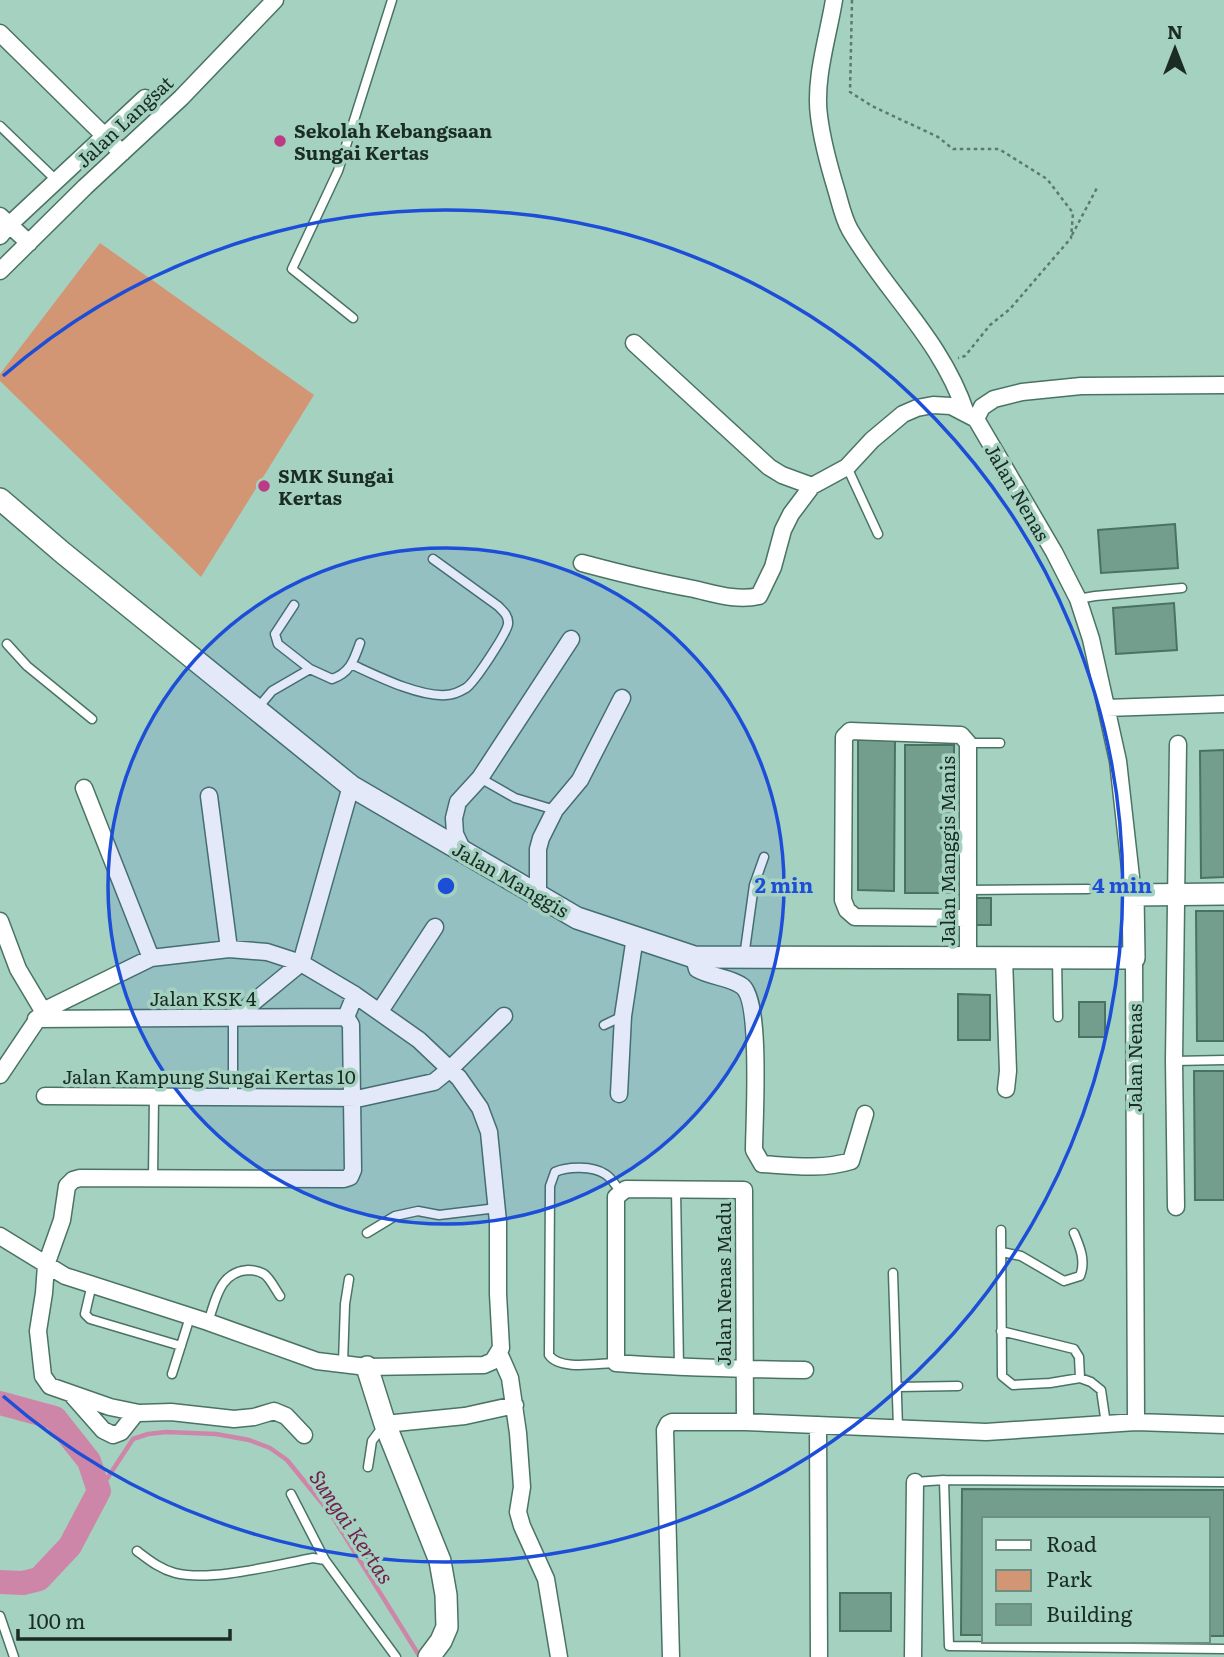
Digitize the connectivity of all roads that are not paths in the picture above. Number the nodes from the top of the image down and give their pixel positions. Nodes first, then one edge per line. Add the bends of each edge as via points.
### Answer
1 (275, 0) edge
2 (392, 0) edge
3 (834, 0) edge
4 (0, 33) edge
5 (145, 98) dead end
6 (0, 126) edge
7 (103, 135) junction
8 (122, 153) junction
9 (56, 180) junction
10 (3, 226) edge
11 (29, 243) junction
12 (0, 271) edge
13 (353, 318) dead end
14 (634, 343) dead end
15 (1224, 385) edge
16 (971, 416) junction
17 (847, 467) junction
18 (812, 486) junction
19 (0, 499) edge
20 (878, 534) dead end
21 (433, 559) dead end
22 (582, 563) dead end
23 (1182, 588) dead end
24 (1078, 599) junction
25 (295, 605) dead end
26 (571, 639) dead end
27 (360, 643) dead end
28 (6, 644) dead end
29 (353, 665) junction
30 (310, 669) junction
31 (622, 698) dead end
32 (1224, 704) edge
33 (1106, 708) junction
34 (257, 709) junction
35 (92, 719) dead end
36 (968, 743) junction
37 (1000, 743) dead end
38 (1178, 744) dead end
39 (481, 778) junction
40 (351, 786) junction
41 (85, 788) dead end
42 (209, 796) dead end
43 (555, 810) junction
44 (463, 851) junction
45 (764, 856) dead end
46 (1088, 889) dead end
47 (968, 890) junction
48 (1176, 894) junction
49 (1224, 894) edge
50 (538, 895) junction
51 (1133, 895) junction
52 (968, 918) junction
53 (0, 921) edge
54 (435, 927) dead end
55 (635, 937) junction
56 (229, 949) junction
57 (694, 957) junction
58 (744, 957) junction
59 (151, 958) junction
60 (1004, 958) junction
61 (1057, 958) junction
62 (1134, 958) junction
63 (968, 959) junction
64 (301, 963) junction
65 (355, 995) junction
66 (380, 1011) junction
67 (39, 1015) junction
68 (504, 1016) dead end
69 (623, 1016) junction
70 (346, 1017) junction
71 (1058, 1017) dead end
72 (233, 1019) junction
73 (604, 1024) dead end
74 (1224, 1060) edge
75 (1174, 1061) junction
76 (450, 1069) junction
77 (0, 1075) edge
78 (1006, 1089) dead end
79 (619, 1094) dead end
80 (46, 1096) dead end
81 (154, 1097) junction
82 (233, 1098) junction
83 (352, 1098) junction
84 (865, 1115) dead end
85 (153, 1178) junction
86 (676, 1189) junction
87 (620, 1191) junction
88 (1176, 1207) dead end
89 (497, 1208) junction
90 (1001, 1230) dead end
91 (367, 1233) dead end
92 (1074, 1233) dead end
93 (0, 1236) edge
94 (1002, 1252) junction
95 (46, 1265) junction
96 (893, 1273) dead end
97 (349, 1279) dead end
98 (92, 1284) junction
99 (280, 1296) dead end
100 (190, 1317) junction
101 (208, 1322) junction
102 (1001, 1331) junction
103 (181, 1346) junction
104 (499, 1353) junction
105 (343, 1363) junction
106 (617, 1363) junction
107 (367, 1367) junction
108 (679, 1367) junction
109 (745, 1369) junction
110 (805, 1370) dead end
111 (172, 1374) dead end
112 (1080, 1378) junction
113 (957, 1386) dead end
114 (897, 1387) junction
115 (71, 1394) junction
116 (515, 1405) junction
117 (136, 1413) junction
118 (745, 1422) junction
119 (1136, 1422) junction
120 (385, 1424) junction
121 (1106, 1424) junction
122 (818, 1425) junction
123 (1224, 1425) edge
124 (898, 1428) junction
125 (304, 1435) dead end
126 (368, 1467) dead end
127 (944, 1480) junction
128 (915, 1482) joint
129 (1224, 1482) edge
130 (291, 1494) dead end
131 (137, 1550) dead end
132 (325, 1560) junction
133 (0, 1616) edge
134 (1224, 1649) edge
135 (431, 1654) edge
136 (14, 1657) edge
137 (396, 1657) edge
138 (559, 1657) edge
139 (671, 1657) edge
140 (819, 1657) edge
141 (913, 1657) edge

1 - 8 street, Jalan Langsat
2 - 13 lane via 338,171 292,269
3 - 16 street, Jalan Nenas via 818,115 848,227 921,327
4 - 7 street
5 - 7 street
6 - 9 lane
7 - 8 street
7 - 9 street
8 - 11 street, Jalan Langsat
9 - 10 street
10 - 11 street
11 - 12 street, Jalan Langsat
14 - 18 street via 769,467
15 - 16 street via 1081,386 1022,392 994,399
16 - 17 street via 951,406 917,408 903,414
16 - 24 street, Jalan Nenas
17 - 18 street
17 - 20 lane
18 - 22 street via 790,514 759,596 727,596
19 - 34 street, Jalan Manggis
21 - 29 lane via 506,614 508,625 468,687 438,695 396,684
23 - 24 lane
24 - 33 street, Jalan Nenas
25 - 30 lane via 275,634 278,644
26 - 39 street
27 - 29 lane
28 - 35 lane
29 - 30 lane via 332,679
30 - 34 lane via 272,691
31 - 43 street via 580,780
32 - 33 street
33 - 51 street, Jalan Nenas via 1118,761
34 - 40 street, Jalan Manggis
36 - 37 lane
36 - 47 street, Jalan Manggis Manis
36 - 52 street via 961,735 846,733 842,874 843,900 855,917
38 - 48 street
39 - 43 lane via 515,798
39 - 44 street via 458,802 454,818
40 - 44 street, Jalan Manggis
40 - 64 street
41 - 59 street
42 - 56 street
43 - 50 street via 538,849
44 - 50 street, Jalan Manggis
45 - 58 lane via 754,886
46 - 47 lane
47 - 52 street, Jalan Manggis Manis
48 - 49 street
48 - 51 street
48 - 75 street
50 - 55 street, Jalan Manggis via 578,918
51 - 62 street, Jalan Nenas
52 - 63 street, Jalan Manggis Manis
53 - 67 street
54 - 66 street
55 - 57 street, Jalan Manggis
55 - 69 street
56 - 59 street
56 - 64 street via 267,952
57 - 58 street, Jalan Manggis
57 - 84 street via 697,969 743,987 750,997 755,1021 754,1150 762,1164 814,1168 851,1161
58 - 63 street, Jalan Manggis
59 - 67 street
60 - 61 street, Jalan Manggis
60 - 63 street, Jalan Manggis
60 - 78 street
61 - 62 street, Jalan Manggis
61 - 71 lane
62 - 119 street, Jalan Nenas
64 - 65 street
64 - 72 street
65 - 66 street
65 - 70 street
66 - 76 street
67 - 72 street, Jalan KSK 4
67 - 77 street
68 - 76 street, Jalan Kampung Sungai Kertas 10
69 - 73 lane
69 - 79 street
70 - 72 street, Jalan KSK 4
70 - 83 street via 351,1026
72 - 82 lane
74 - 75 lane
75 - 88 street
76 - 83 street, Jalan Kampung Sungai Kertas 10 via 433,1082
76 - 89 street via 471,1093 489,1132
80 - 81 street, Jalan Kampung Sungai Kertas 10
81 - 82 street, Jalan Kampung Sungai Kertas 10
81 - 85 lane
82 - 83 street, Jalan Kampung Sungai Kertas 10
83 - 85 street via 354,1170 350,1177
85 - 95 street via 73,1180 67,1186 62,1220
86 - 87 street, Jalan Nenas Madu
86 - 108 lane
86 - 109 street, Jalan Nenas Madu via 744,1190
87 - 106 street via 615,1197
87 - 106 lane via 611,1178 594,1169 562,1168 555,1171 550,1186 549,1355 563,1364
89 - 91 lane via 396,1216
89 - 104 street
90 - 94 lane
92 - 94 lane via 1083,1268 1080,1276 1064,1281 1021,1256
93 - 95 street
94 - 102 lane
95 - 98 street
95 - 115 street via 38,1331 43,1376 50,1387
96 - 114 lane
97 - 105 lane
98 - 100 street
98 - 103 lane via 85,1308 90,1319
99 - 101 lane via 265,1274 240,1271 220,1286
100 - 101 street
100 - 103 lane
101 - 105 street via 317,1361
102 - 112 lane via 1074,1349
102 - 112 lane via 1002,1376 1013,1385
103 - 111 lane
104 - 107 street via 484,1365
104 - 116 street
105 - 107 street
106 - 108 street
107 - 120 street
108 - 109 street
109 - 110 street
109 - 118 street, Jalan Nenas Madu
112 - 121 lane via 1101,1390
113 - 114 lane
114 - 124 lane
115 - 117 street
115 - 117 street via 113,1435
116 - 120 street via 464,1416
116 - 138 street via 522,1486 518,1512 547,1579
117 - 125 street via 234,1419 274,1411 286,1416
118 - 122 street
118 - 139 street via 672,1422 665,1430
119 - 121 street
119 - 123 street
120 - 126 lane via 372,1441
120 - 135 street via 440,1561 447,1628
121 - 124 street via 986,1432
122 - 124 street
122 - 140 street
127 - 128 lane
127 - 129 lane
127 - 134 lane via 949,1646
128 - 141 street
130 - 132 lane
131 - 132 lane via 155,1565 205,1576
132 - 137 lane
133 - 136 lane

